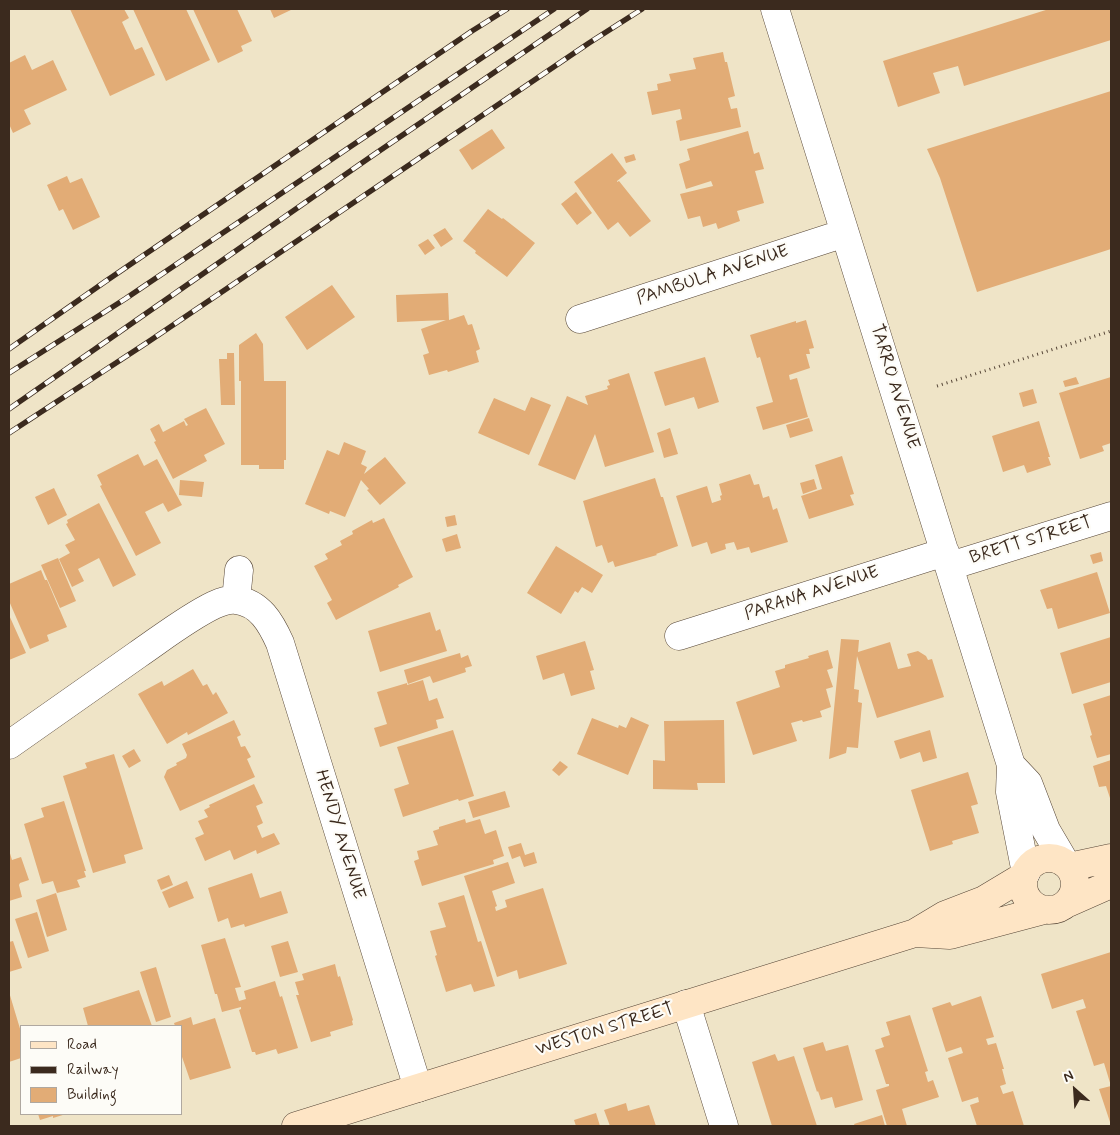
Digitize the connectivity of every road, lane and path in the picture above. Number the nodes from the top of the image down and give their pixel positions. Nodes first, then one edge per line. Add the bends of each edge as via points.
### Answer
1 (775, 9) edge
2 (845, 233) junction
3 (580, 319) dead end
4 (1111, 332) edge
5 (937, 386) dead end
6 (1111, 516) edge
7 (948, 559) junction
8 (239, 570) dead end
9 (236, 600) junction
10 (678, 636) dead end
11 (9, 745) edge
12 (1012, 765) junction
13 (1111, 858) edge
14 (1067, 865) junction
15 (1025, 874) junction
16 (1111, 884) edge
17 (1056, 906) junction
18 (915, 933) junction
19 (686, 1004) junction
20 (418, 1088) junction
21 (296, 1126) edge
22 (724, 1126) edge

1 - 2 street, TARRO AVENUE
2 - 3 street, PAMBULA AVENUE
2 - 7 street, TARRO AVENUE
4 - 5 path
6 - 7 street, BRETT STREET
7 - 10 street, PARANA AVENUE
7 - 12 street, TARRO AVENUE
8 - 9 street
9 - 11 street via 228,600 201,612
9 - 20 street, HENDY AVENUE via 249,603 262,612 280,643
12 - 14 street, TARRO AVENUE via 1028,783 1046,830
12 - 15 street, TARRO AVENUE via 1010,792
13 - 14 street
14 - 15 street via 1052,858 1039,860
14 - 17 street via 1074,874 1074,891
15 - 17 street via 1024,889 1032,904
15 - 18 street, WESTON STREET via 984,900 945,915
16 - 17 street, WESTON STREET
17 - 18 street, WESTON STREET via 950,935
18 - 19 street, WESTON STREET
19 - 20 street, WESTON STREET
19 - 22 street
20 - 21 street, WESTON STREET

